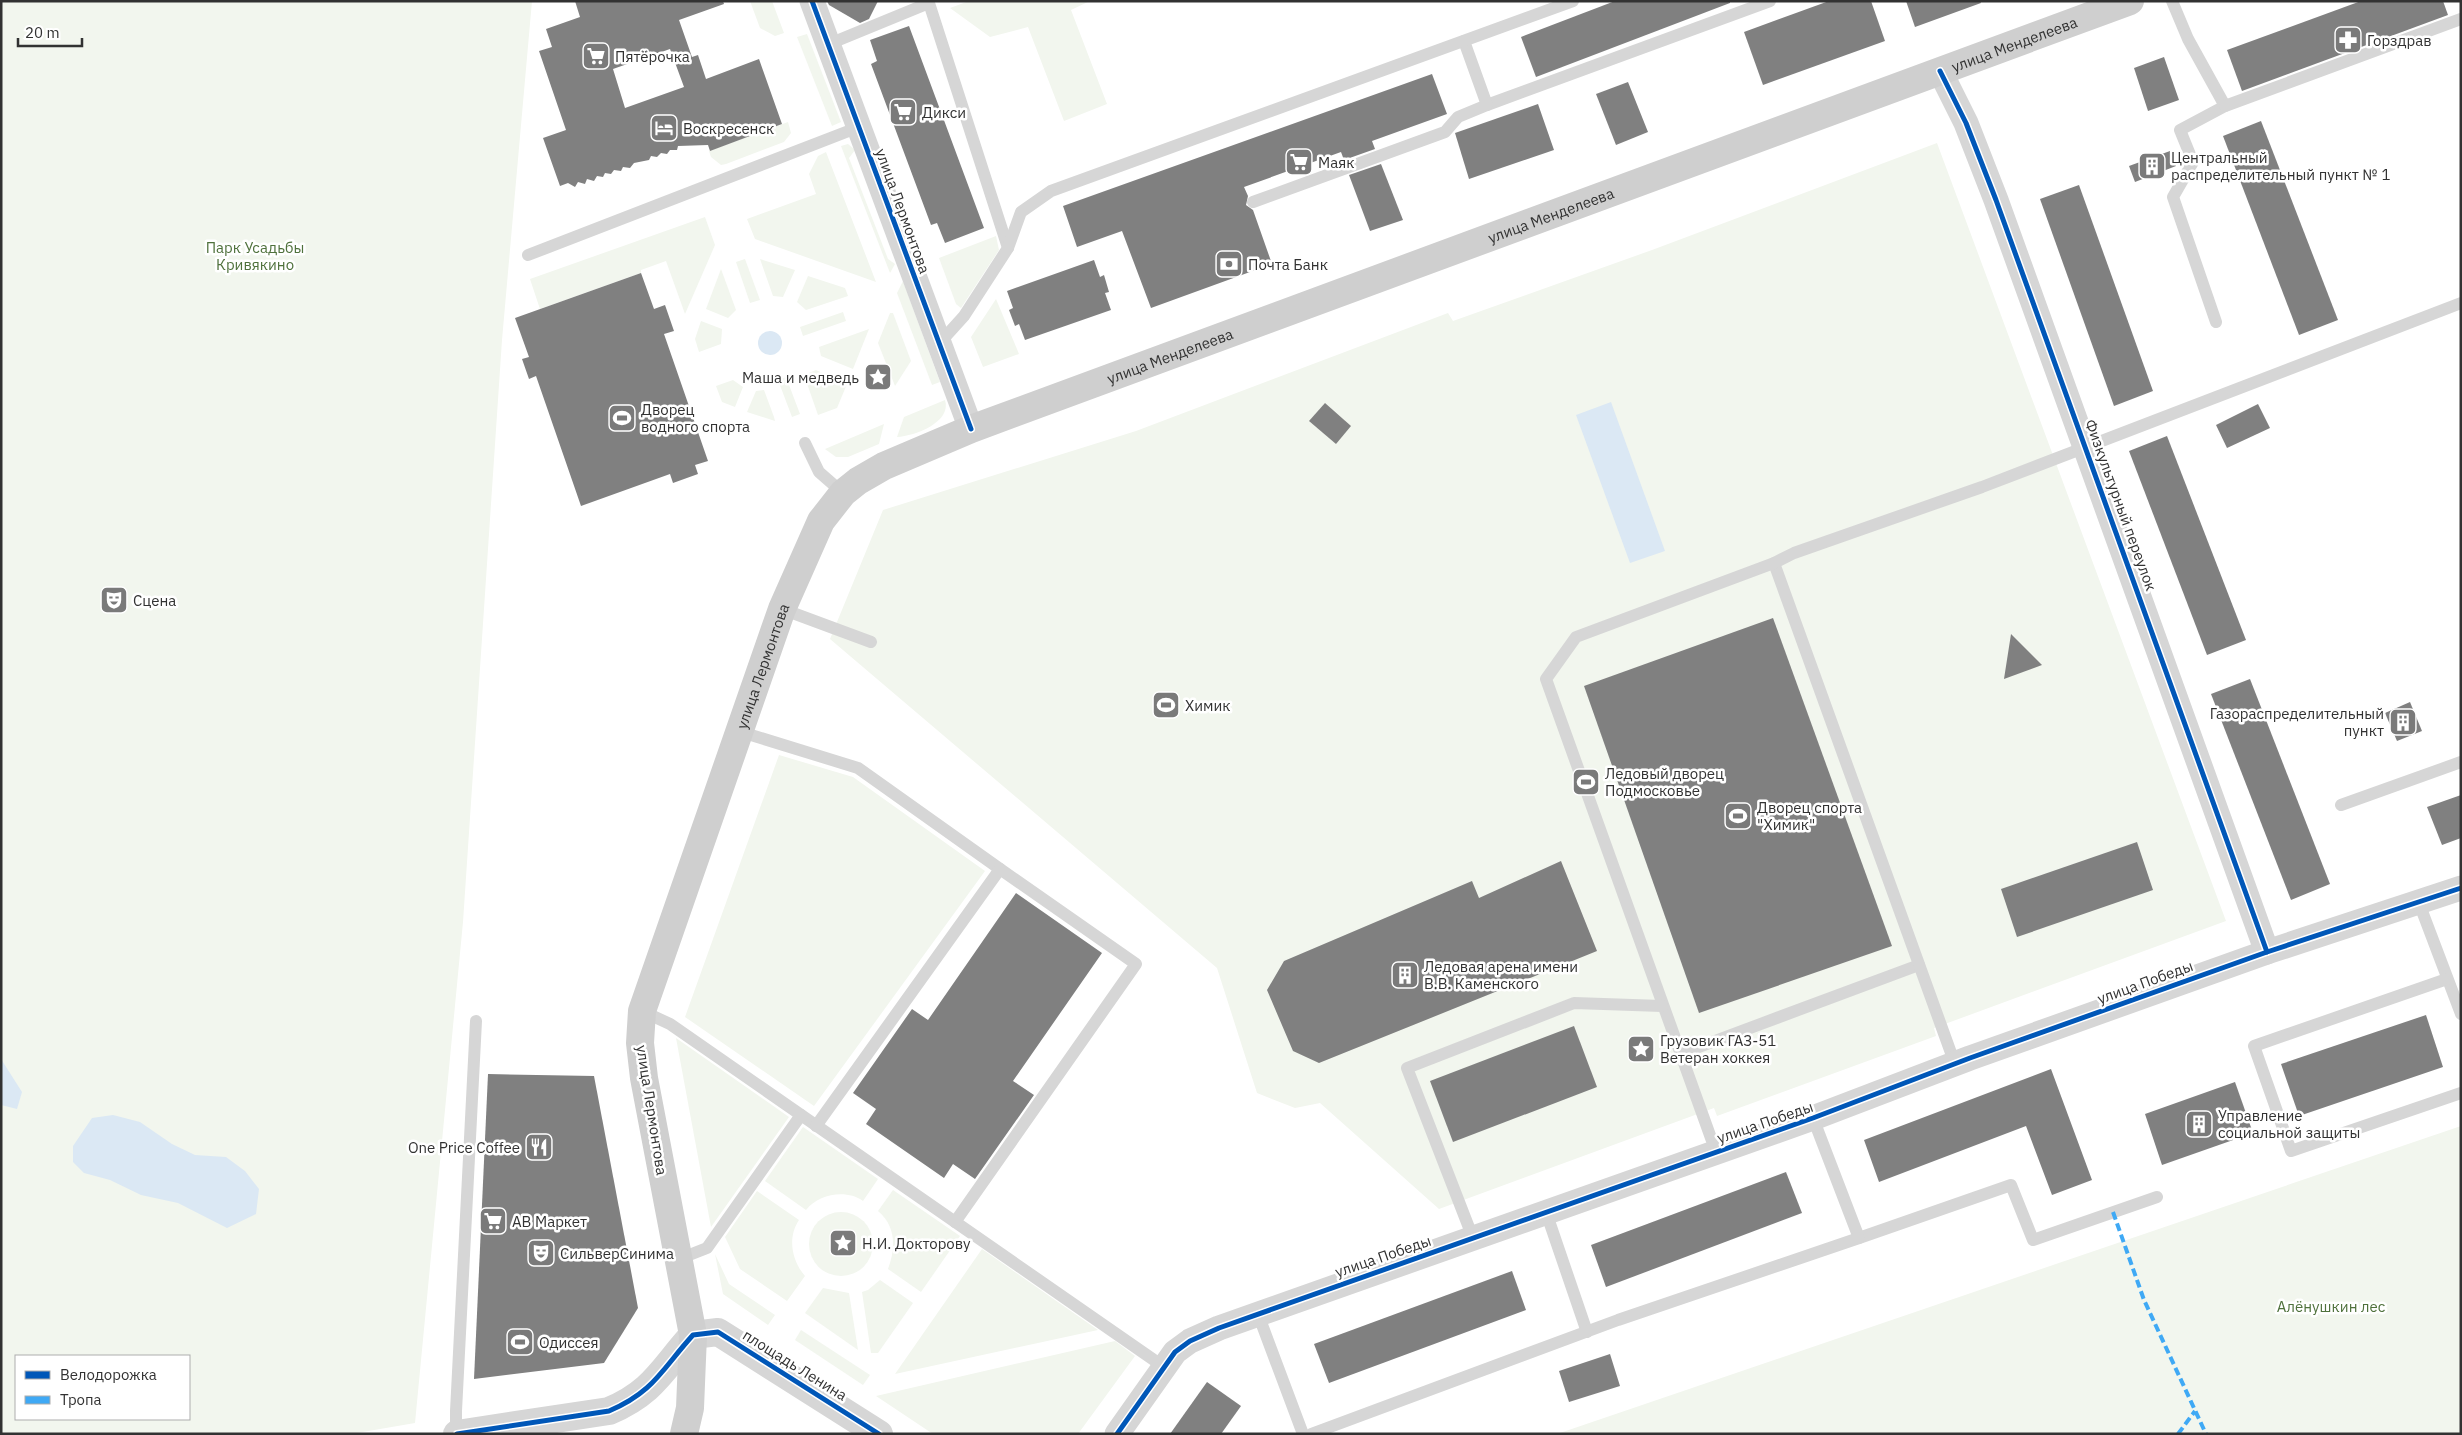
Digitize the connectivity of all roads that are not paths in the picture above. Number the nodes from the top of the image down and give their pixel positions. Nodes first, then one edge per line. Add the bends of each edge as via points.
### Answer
1 (812, 1) edge
2 (1573, 1) edge
3 (1770, 1) edge
4 (2130, 1) edge
5 (2172, 1) edge
6 (929, 2) edge
7 (2101, 6) edge
8 (2461, 19) edge
9 (1464, 41) junction
10 (829, 44) junction
11 (1940, 71) junction
12 (1487, 105) junction
13 (2225, 106) junction
14 (859, 127) junction
15 (1253, 202) dead end
16 (1008, 248) junction
17 (528, 255) dead end
18 (2461, 303) edge
19 (2216, 322) dead end
20 (938, 341) junction
21 (971, 429) junction
22 (805, 443) dead end
23 (2086, 446) junction
24 (843, 492) junction
25 (1774, 563) junction
26 (782, 609) junction
27 (870, 642) dead end
28 (738, 731) junction
29 (2461, 762) edge
30 (2341, 805) dead end
31 (1000, 869) junction
32 (2461, 888) edge
33 (2419, 903) junction
34 (2268, 952) junction
35 (1918, 965) junction
36 (2447, 979) junction
37 (1662, 1006) junction
38 (642, 1011) junction
39 (2461, 1014) edge
40 (476, 1021) dead end
41 (1680, 1054) junction
42 (1954, 1064) junction
43 (2461, 1093) edge
44 (801, 1115) junction
45 (1813, 1118) junction
46 (816, 1126) junction
47 (1716, 1152) junction
48 (2157, 1197) dead end
49 (1546, 1212) junction
50 (955, 1222) junction
51 (1473, 1238) junction
52 (1860, 1238) junction
53 (679, 1259) junction
54 (1258, 1314) junction
55 (1587, 1332) junction
56 (693, 1335) junction
57 (1164, 1366) junction
58 (514, 1430) edge
59 (456, 1434) edge
60 (684, 1434) edge
61 (879, 1434) edge
62 (1117, 1434) edge
63 (1303, 1434) edge
64 (1311, 1434) edge

1 - 10 street, улица Лермонтова
2 - 9 lane
3 - 12 lane
4 - 7 main road, улица Менделеева
5 - 13 lane via 2188,39
6 - 10 lane
6 - 16 lane
7 - 11 main road, улица Менделеева
8 - 13 lane
9 - 12 lane
9 - 16 lane via 1051,191 1021,212
10 - 14 street, улица Лермонтова
11 - 21 main road, улица Менделеева
11 - 23 street, Физкультурный переулок via 1973,140
12 - 15 lane via 1458,117 1445,132
13 - 19 lane via 2180,130 2193,162 2173,197
14 - 17 lane
14 - 20 street, улица Лермонтова
16 - 20 lane via 964,316
18 - 23 lane
20 - 21 street, улица Лермонтова
21 - 24 main road, улица Лермонтова via 884,466
22 - 24 lane via 819,472
23 - 25 lane
23 - 34 street, Физкультурный переулок
24 - 26 main road, улица Лермонтова via 822,521
25 - 35 lane
25 - 37 lane via 1576,637 1546,679
26 - 27 lane
26 - 28 main road, улица Лермонтова
28 - 31 lane via 858,768
28 - 38 main road, улица Лермонтова
29 - 30 lane
31 - 46 lane
31 - 50 lane via 1136,964
32 - 33 street, улица Победы
33 - 34 street, улица Победы
33 - 36 lane
34 - 42 street, улица Победы
35 - 41 lane
35 - 42 lane
36 - 39 lane
36 - 43 lane via 2254,1046 2291,1151
37 - 41 lane
37 - 51 lane via 1574,1003 1407,1068
38 - 44 lane via 670,1024
38 - 53 main road, улица Лермонтова via 644,1078
40 - 59 lane
41 - 47 lane
42 - 45 street, улица Победы
44 - 46 lane
44 - 53 lane via 707,1248
45 - 47 street, улица Победы
45 - 52 lane
46 - 50 lane
47 - 49 street, улица Победы
48 - 52 lane via 2033,1240 2011,1185
49 - 51 street, улица Победы
49 - 55 lane
50 - 57 lane
51 - 54 street, улица Победы
52 - 55 lane
53 - 56 main road, улица Лермонтова
54 - 57 street, улица Победы via 1190,1341
54 - 63 lane
55 - 64 lane
56 - 58 street via 658,1378 630,1402 609,1411
56 - 60 main road, улица Лермонтова via 690,1408
56 - 61 street, площадь Ленина via 718,1332
57 - 62 street, улица Победы
58 - 59 street

